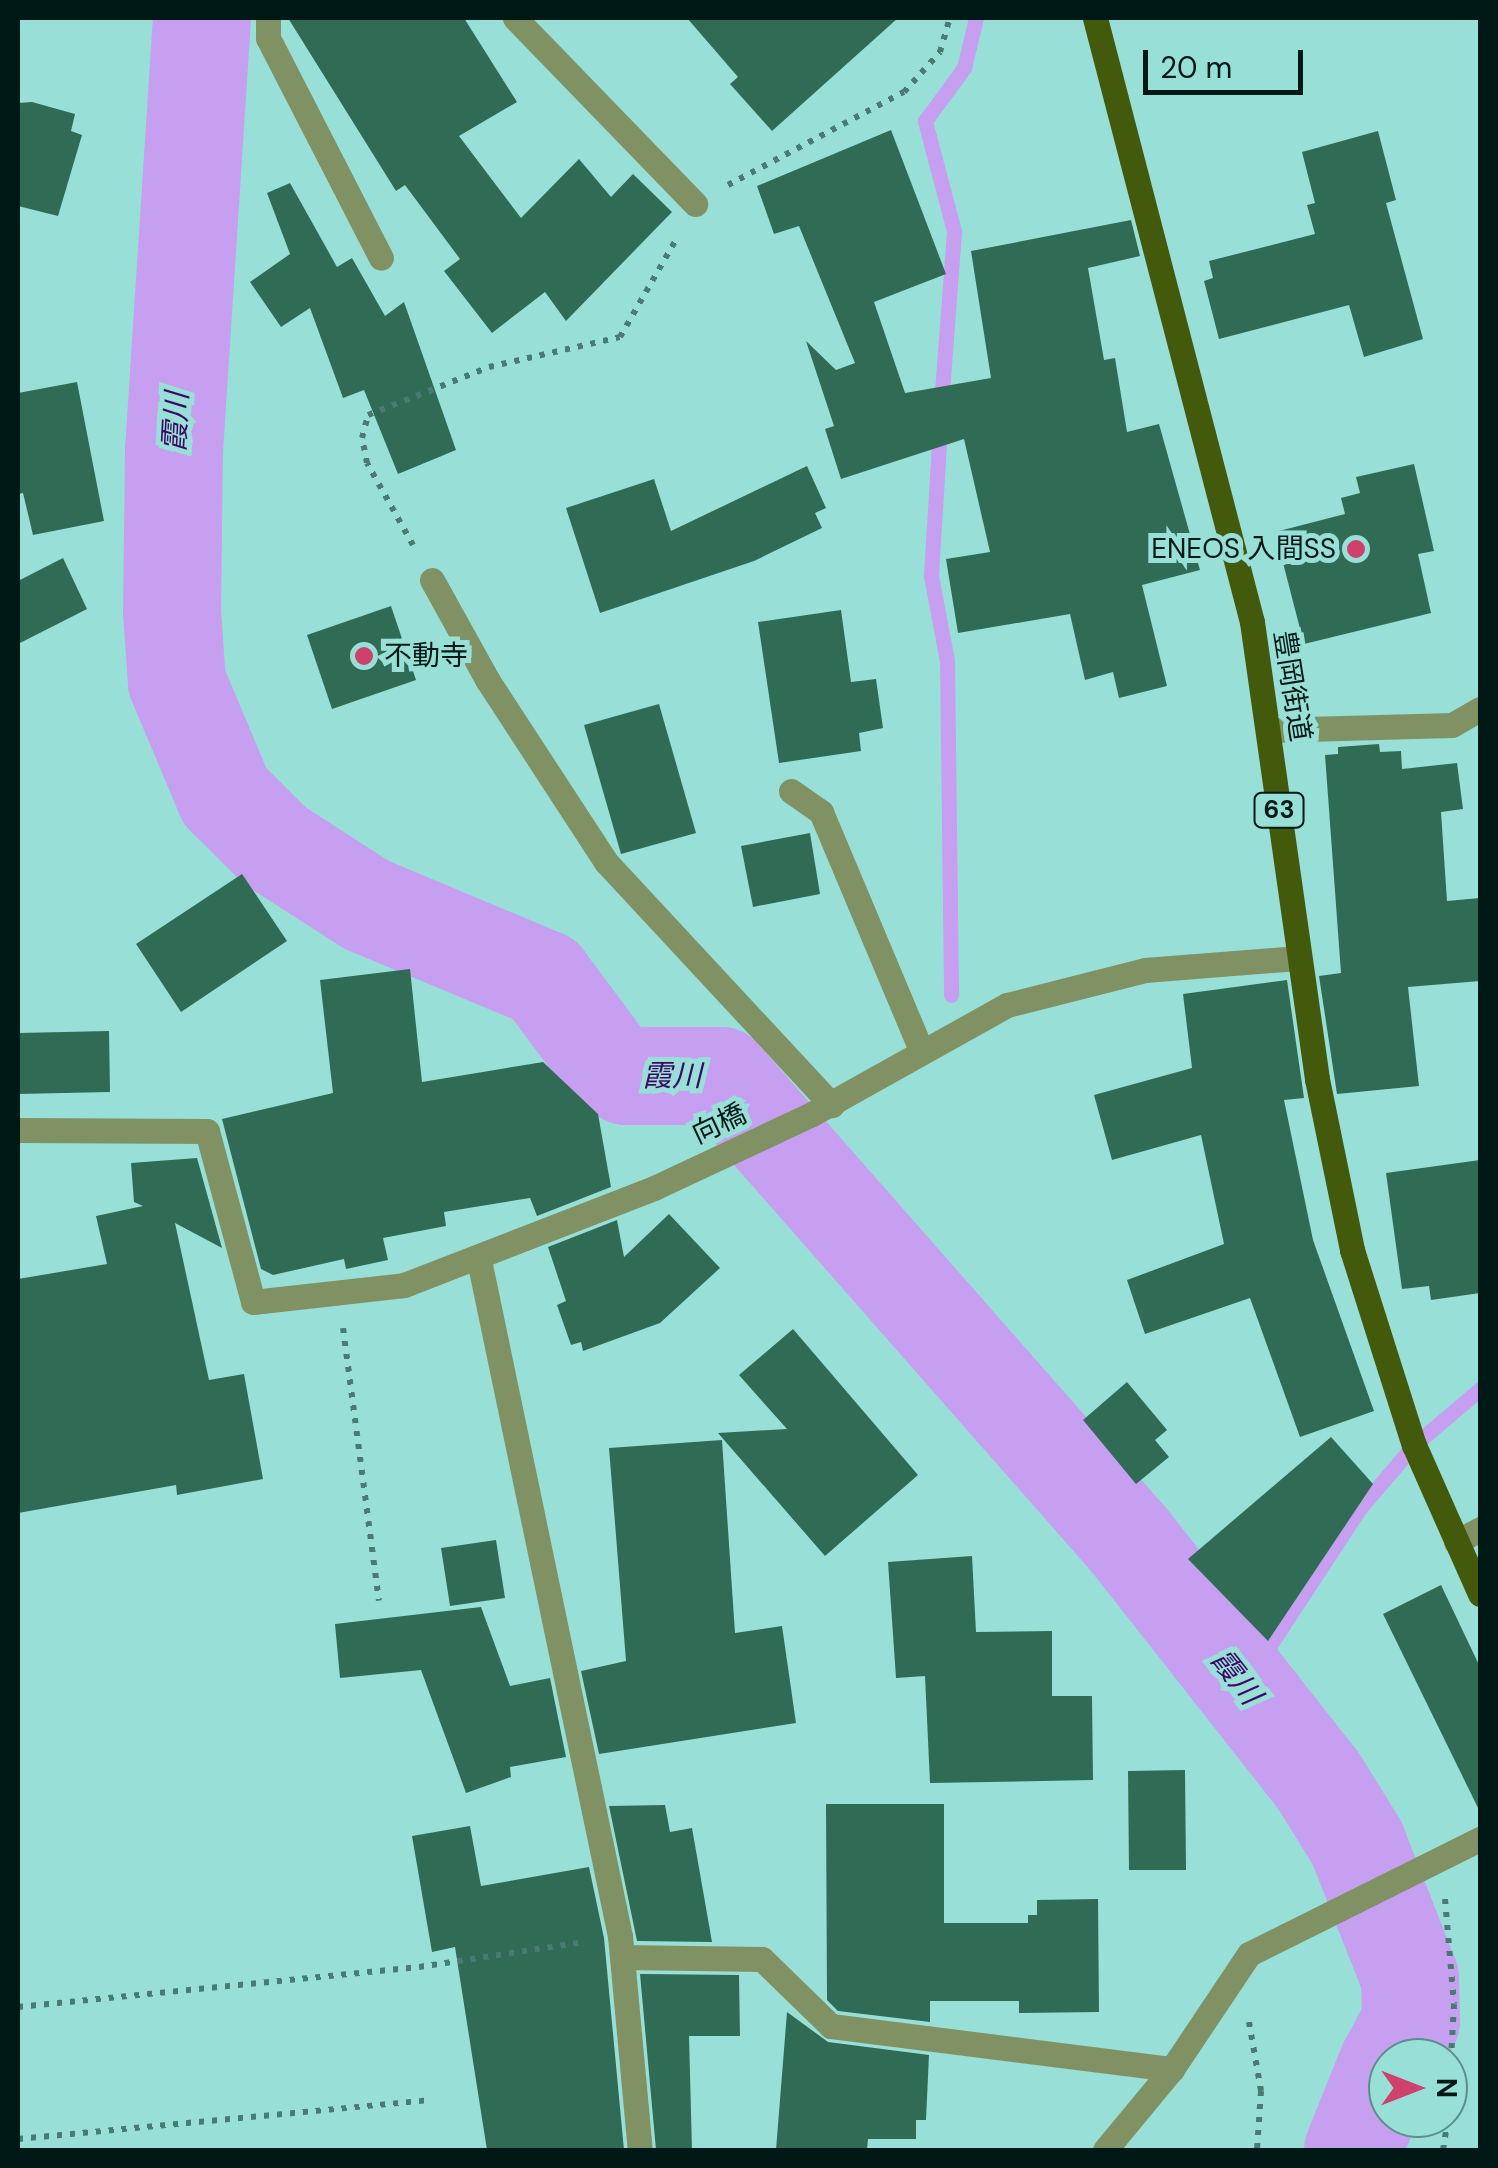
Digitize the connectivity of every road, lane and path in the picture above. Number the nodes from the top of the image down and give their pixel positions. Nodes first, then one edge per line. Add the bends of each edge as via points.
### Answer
1 (268, 18) edge
2 (515, 18) edge
3 (950, 18) edge
4 (1096, 18) edge
5 (695, 204) junction
6 (381, 258) dead end
7 (432, 580) joint
8 (1480, 709) edge
9 (1269, 730) junction
10 (791, 791) dead end
11 (1298, 958) junction
12 (921, 1050) junction
13 (821, 1110) junction
14 (18, 1130) edge
15 (479, 1260) junction
16 (338, 1292) junction
17 (1480, 1529) edge
18 (1456, 1542) junction
19 (1480, 1594) edge
20 (378, 1600) dead end
21 (1480, 1839) edge
22 (1430, 1862) junction
23 (621, 1946) junction
24 (1237, 1978) junction
25 (18, 2007) edge
26 (1450, 2038) edge
27 (1172, 2069) junction
28 (429, 2100) dead end
29 (18, 2139) edge
30 (640, 2150) edge
31 (1106, 2150) edge
32 (1258, 2150) edge

1 - 6 street via 268,38
2 - 5 street
3 - 5 path via 940,52 904,92
4 - 9 main road, 豊岡街道 / 63 via 1252,622
5 - 7 path via 620,337 489,367 368,415 362,438 367,463
7 - 13 street via 606,862
8 - 9 street via 1452,725
9 - 11 main road, 豊岡街道 / 63
10 - 12 street via 821,812
11 - 12 street, 向橋 via 1145,970 1007,1005
11 - 18 main road, 豊岡街道 / 63 via 1352,1250 1399,1404
12 - 13 street, 向橋
13 - 15 street, 向橋
14 - 16 street, 向橋 via 207,1131 253,1302
15 - 16 street, 向橋 via 404,1285
15 - 23 street
16 - 20 path
17 - 18 street
18 - 19 main road, 豊岡街道 / 63
21 - 22 street
22 - 24 street via 1248,1954
22 - 26 path via 1452,1930
23 - 25 path
23 - 27 street via 762,1960 831,2026
23 - 30 street
24 - 27 street
24 - 32 path via 1256,2047
27 - 31 street
28 - 29 path

